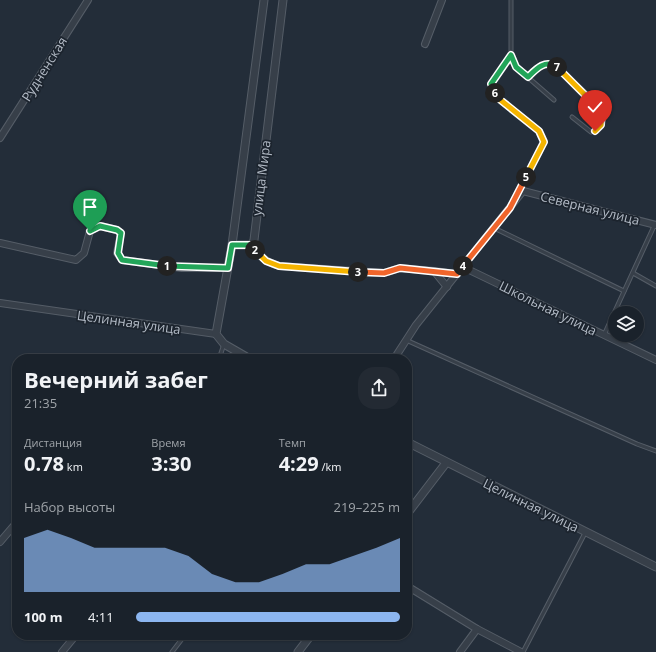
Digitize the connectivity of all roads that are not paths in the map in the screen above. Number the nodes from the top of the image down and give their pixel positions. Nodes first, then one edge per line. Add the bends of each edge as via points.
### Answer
1 (88, 0) edge
2 (264, 0) edge
3 (283, 0) edge
4 (442, 0) edge
5 (511, 0) edge
6 (425, 44) dead end
7 (511, 55) junction
8 (528, 77) junction
9 (554, 100) dead end
10 (572, 117) dead end
11 (0, 138) edge
12 (510, 208) junction
13 (656, 224) edge
14 (494, 228) junction
15 (0, 243) edge
16 (232, 245) junction
17 (252, 245) junction
18 (463, 267) junction
19 (228, 268) junction
20 (434, 271) junction
21 (632, 273) junction
22 (457, 274) junction
23 (656, 286) edge
24 (447, 287) junction
25 (624, 291) junction
26 (0, 303) edge
27 (216, 334) junction
28 (604, 335) junction
29 (406, 340) junction
30 (224, 344) junction
31 (221, 354) edge
32 (241, 354) edge
33 (397, 354) edge
34 (656, 360) edge
35 (412, 445) edge
36 (656, 451) edge
37 (446, 463) junction
38 (412, 507) edge
39 (12, 528) edge
40 (585, 532) junction
41 (0, 542) edge
42 (656, 567) edge
43 (412, 589) edge
44 (477, 629) junction
45 (72, 640) edge
46 (181, 640) edge
47 (308, 640) edge
48 (300, 651) edge
49 (62, 652) edge
50 (172, 652) edge
51 (460, 652) edge
52 (522, 652) edge

1 - 11 street, Рудненская
2 - 16 street
3 - 17 street, улица Мира
4 - 6 street
5 - 7 lane
7 - 8 lane via 516,67
7 - 12 lane via 491,84 498,98 539,131 544,142
8 - 9 lane
8 - 10 lane via 538,67 550,64 556,66 594,103 602,112 603,118 601,125 591,132
12 - 13 street, Северная улица via 523,191
12 - 14 street
13 - 21 lane
14 - 18 street
14 - 25 lane
15 - 19 street via 76,260 84,253 90,231 100,226 121,233 118,253 122,260 182,268
16 - 17 street
16 - 19 street
17 - 20 street via 266,261 279,266 384,273 400,268
18 - 22 street
18 - 28 street, Школьная улица
19 - 27 street
20 - 22 street
20 - 24 street
21 - 23 lane
21 - 25 lane
22 - 24 street
24 - 29 street
25 - 28 lane
26 - 27 street, Целинная улица
27 - 30 street
28 - 34 street, Школьная улица
29 - 33 street
29 - 36 lane
30 - 31 lane
30 - 32 street
35 - 37 street, Целинная улица
37 - 38 street
37 - 40 street, Целинная улица
39 - 41 street
40 - 42 street, Целинная улица
40 - 52 lane
43 - 44 street
44 - 51 street
44 - 52 street
45 - 49 street
46 - 50 lane
47 - 48 street

